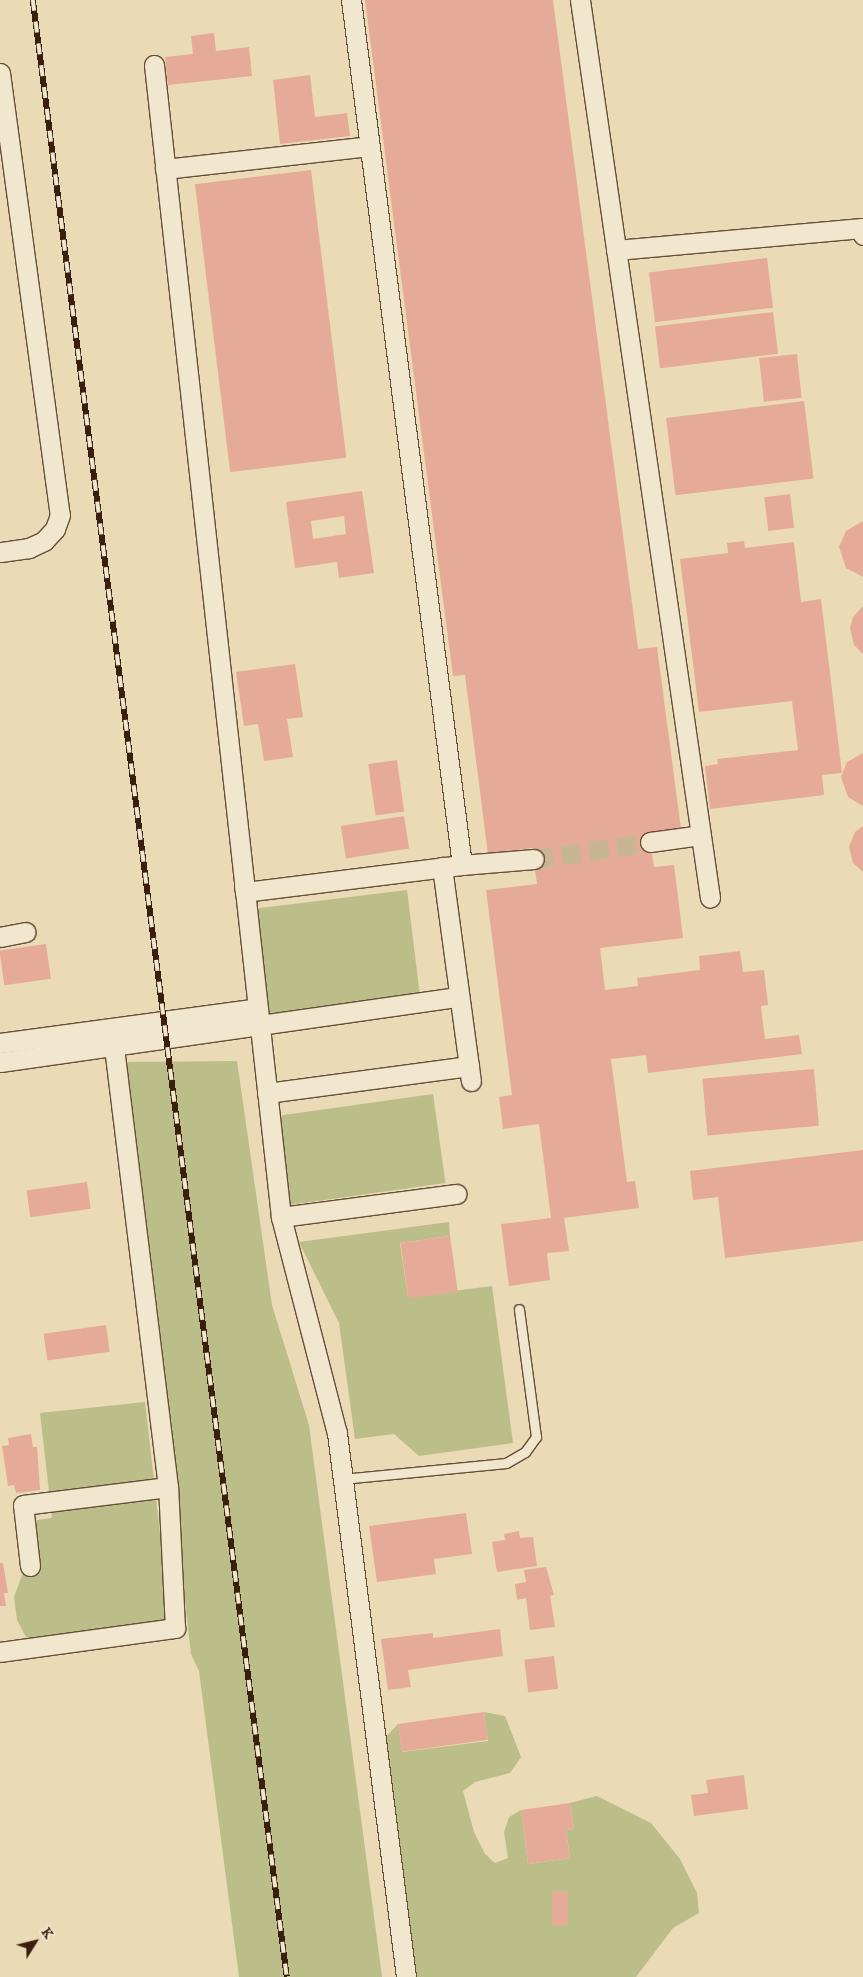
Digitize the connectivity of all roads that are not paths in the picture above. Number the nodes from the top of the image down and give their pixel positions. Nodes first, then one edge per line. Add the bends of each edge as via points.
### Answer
1 (351, 0) edge
2 (580, 0) edge
3 (154, 65) dead end
4 (0, 73) edge
5 (369, 146) junction
6 (166, 169) junction
7 (863, 235) edge
8 (616, 250) junction
9 (0, 552) edge
10 (701, 835) junction
11 (650, 842) tunnel mouth
12 (534, 859) tunnel mouth
13 (462, 865) junction
14 (442, 867) junction
15 (244, 885) junction
16 (710, 898) dead end
17 (26, 932) dead end
18 (0, 938) edge
19 (459, 997) junction
20 (258, 1016) junction
21 (0, 1043) edge
22 (114, 1045) junction
23 (0, 1062) edge
24 (266, 1093) junction
25 (456, 1194) dead end
26 (281, 1217) junction
27 (519, 1309) dead end
28 (342, 1479) junction
29 (168, 1487) junction
30 (30, 1566) dead end
31 (0, 1652) edge
32 (406, 1977) edge

1 - 5 street
2 - 8 street
3 - 6 street
4 - 9 street via 60,515 55,529 44,541 29,548
5 - 6 street
5 - 13 street
6 - 15 street
7 - 8 street via 862,228
8 - 10 street
10 - 11 street
10 - 16 street
12 - 13 street
13 - 14 street
14 - 15 street via 245,892
14 - 19 street
15 - 20 street
17 - 18 street
19 - 20 street
19 - 24 street via 470,1073
20 - 21 street
20 - 22 street
20 - 24 street
22 - 23 street
22 - 29 street
24 - 26 street
25 - 26 street
26 - 28 street via 337,1433
27 - 28 lane via 536,1437 526,1452 506,1462
28 - 32 street
29 - 30 street via 23,1505
29 - 31 street via 174,1628

